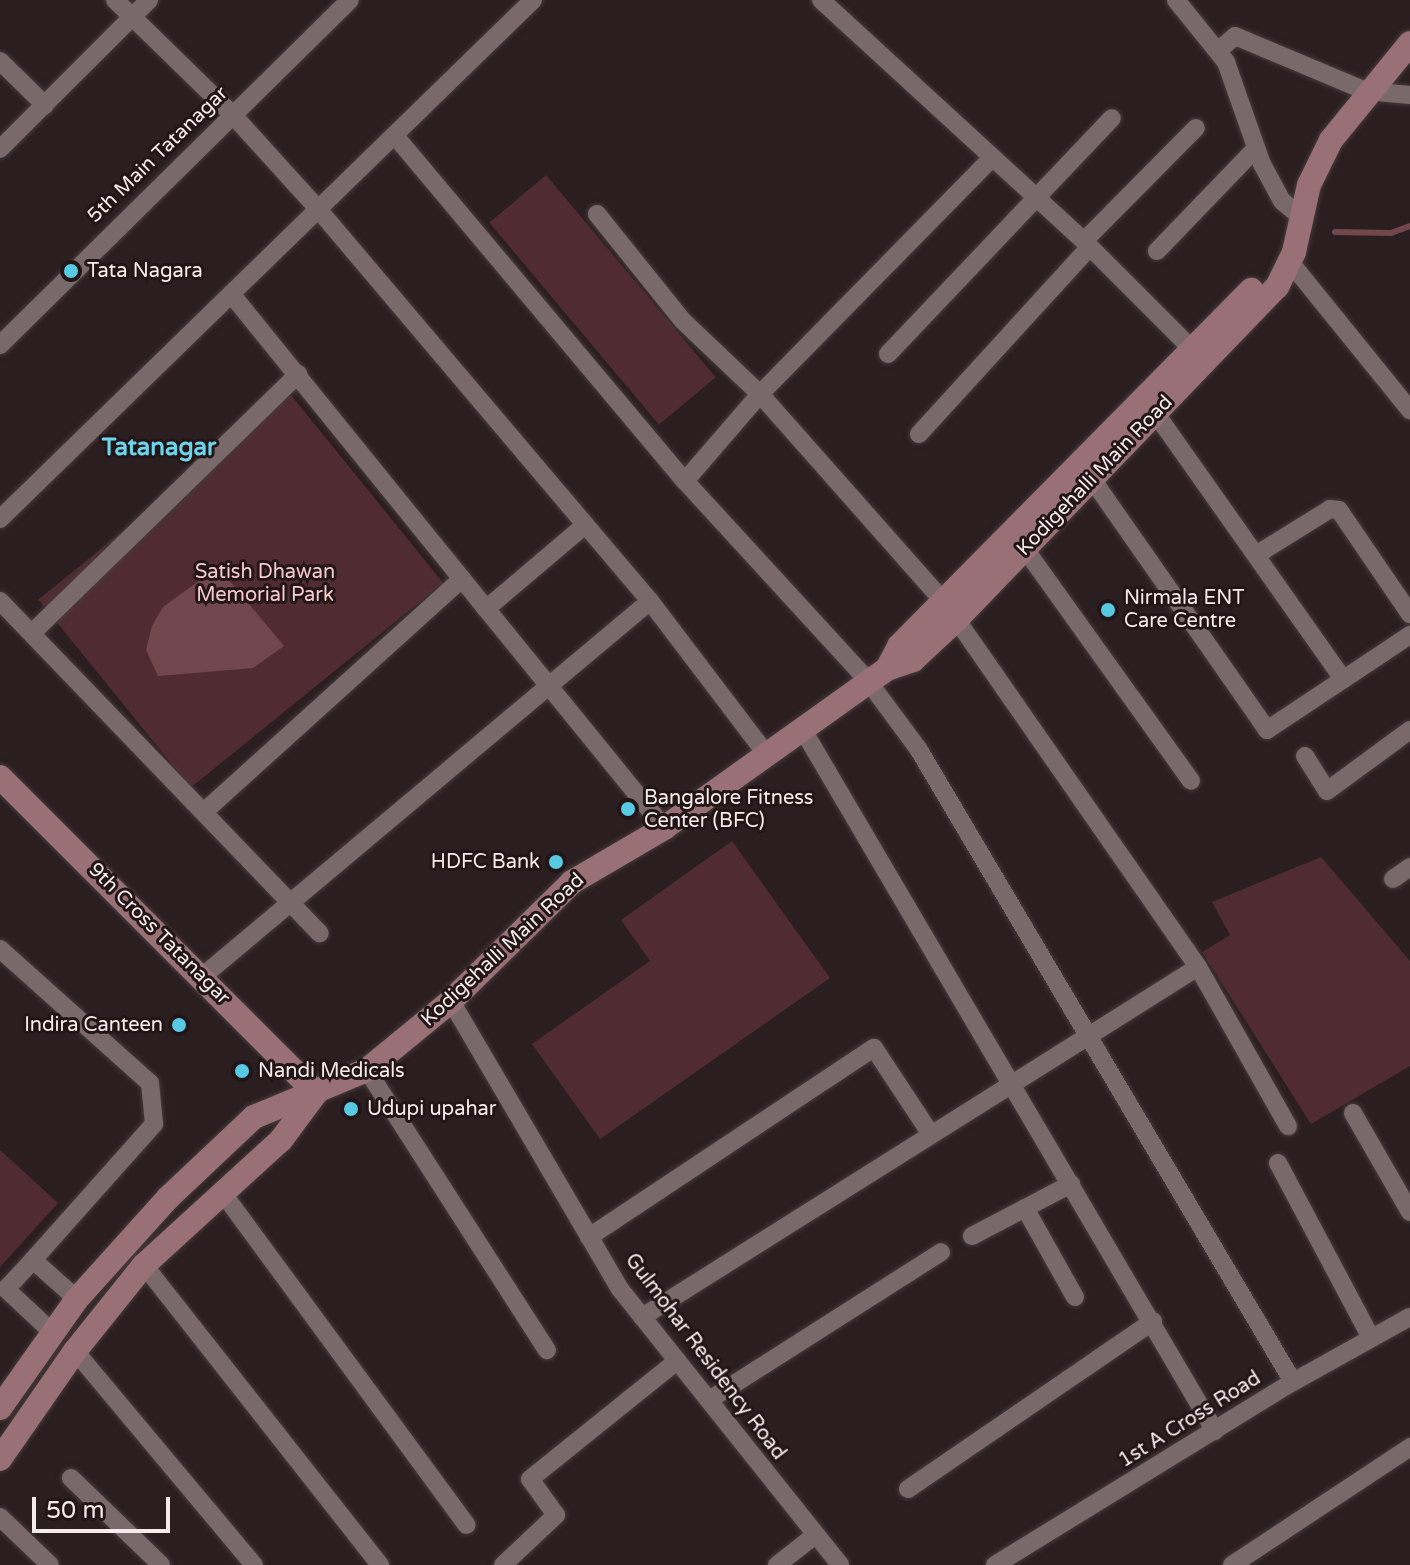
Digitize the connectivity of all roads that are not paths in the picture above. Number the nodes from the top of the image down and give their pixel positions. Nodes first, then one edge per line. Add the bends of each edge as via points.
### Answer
1 (115, 0) edge
2 (149, 0) edge
3 (350, 0) edge
4 (533, 0) edge
5 (821, 0) edge
6 (1176, 0) edge
7 (133, 17) junction
8 (1410, 43) edge
9 (1219, 50) junction
10 (0, 61) edge
11 (1366, 91) junction
12 (1410, 95) edge
13 (45, 105) junction
14 (232, 114) junction
15 (1112, 118) dead end
16 (1196, 128) dead end
17 (396, 137) junction
18 (0, 149) edge
19 (1255, 149) junction
20 (991, 159) junction
21 (1034, 197) junction
22 (318, 209) junction
23 (597, 214) dead end
24 (1300, 216) junction
25 (1087, 244) junction
26 (1157, 251) dead end
27 (1288, 264) junction
28 (231, 294) junction
29 (0, 345) edge
30 (888, 354) dead end
31 (1199, 356) junction
32 (298, 374) junction
33 (760, 394) junction
34 (1150, 406) junction
35 (1410, 410) edge
36 (919, 434) dead end
37 (1092, 479) junction
38 (685, 481) junction
39 (0, 519) edge
40 (585, 525) junction
41 (1025, 549) junction
42 (1256, 555) junction
43 (462, 579) junction
44 (0, 601) edge
45 (650, 601) junction
46 (486, 609) junction
47 (951, 612) junction
48 (1410, 614) edge
49 (33, 632) junction
50 (1410, 635) edge
51 (878, 675) junction
52 (1343, 679) junction
53 (548, 687) junction
54 (803, 730) junction
55 (1410, 730) edge
56 (767, 755) junction
57 (1305, 756) dead end
58 (0, 777) edge
59 (1191, 781) dead end
60 (206, 810) junction
61 (664, 828) junction
62 (1410, 867) edge
63 (1393, 879) dead end
64 (290, 903) junction
65 (320, 933) dead end
66 (0, 949) edge
67 (1198, 967) junction
68 (203, 976) junction
69 (451, 1001) junction
70 (1086, 1036) junction
71 (367, 1070) junction
72 (1009, 1083) junction
73 (316, 1093) junction
74 (1353, 1113) dead end
75 (1288, 1126) dead end
76 (930, 1133) junction
77 (1278, 1163) dead end
78 (1071, 1184) junction
79 (222, 1192) junction
80 (1025, 1208) junction
81 (1410, 1212) edge
82 (972, 1236) dead end
83 (589, 1237) junction
84 (941, 1252) dead end
85 (33, 1260) junction
86 (144, 1265) junction
87 (3, 1293) edge
88 (1075, 1297) dead end
89 (77, 1299) junction
90 (642, 1317) junction
91 (1410, 1317) edge
92 (1153, 1321) junction
93 (52, 1332) junction
94 (1371, 1338) junction
95 (547, 1350) dead end
96 (75, 1351) junction
97 (677, 1361) junction
98 (1293, 1382) junction
99 (709, 1400) junction
100 (0, 1408) edge
101 (1215, 1431) junction
102 (1410, 1447) edge
103 (0, 1459) edge
104 (71, 1478) dead end
105 (908, 1489) dead end
106 (0, 1517) edge
107 (467, 1525) dead end
108 (814, 1536) junction
109 (50, 1565) edge
110 (161, 1565) edge
111 (254, 1565) edge
112 (380, 1565) edge
113 (503, 1565) edge
114 (777, 1565) edge
115 (840, 1565) edge
116 (995, 1565) edge
117 (1232, 1565) edge

1 - 7 street
2 - 7 street
3 - 14 street, 5th Main Tatanagar
4 - 17 street
5 - 20 street
6 - 9 street
7 - 13 street
7 - 14 street
8 - 11 street, Kodigehalli Main Road
9 - 11 street via 1235,36
9 - 19 street
10 - 13 street
11 - 12 street
11 - 24 street, Kodigehalli Main Road via 1325,151
13 - 18 street
14 - 22 street
14 - 29 street, 5th Main Tatanagar
15 - 21 street
16 - 25 street
17 - 22 street
17 - 38 street
19 - 24 street via 1282,201
19 - 26 street
20 - 21 street
20 - 33 street
21 - 25 street
21 - 30 street
22 - 28 street
22 - 40 street
23 - 33 street via 683,321
24 - 27 street, Kodigehalli Main Road
25 - 31 street
25 - 36 street
27 - 31 street, Kodigehalli Main Road via 1277,287
27 - 35 street
28 - 32 street
28 - 39 street
31 - 34 street, Kodigehalli Main Road
32 - 43 street
32 - 49 street
33 - 38 street
33 - 47 street
34 - 37 street, Kodigehalli Main Road
34 - 42 street
34 - 47 street, Kodigehalli Main Road
37 - 41 street, Kodigehalli Main Road
37 - 52 street via 1267,730
38 - 51 street
40 - 45 street
40 - 46 street
41 - 47 street, Kodigehalli Main Road
41 - 59 street
42 - 48 street via 1330,509 1339,510
42 - 52 street
43 - 46 street
43 - 60 street
44 - 49 street
45 - 53 street
45 - 56 street
46 - 53 street
47 - 51 street, Kodigehalli Main Road via 913,660
47 - 67 street
49 - 60 street
50 - 52 street
51 - 54 street, Kodigehalli Main Road
51 - 70 street
53 - 61 street
53 - 64 street
54 - 56 street, Kodigehalli Main Road
54 - 72 street
55 - 57 street via 1327,791
56 - 61 street, Kodigehalli Main Road
58 - 68 street, 9th Cross Tatanagar
60 - 64 street
61 - 69 street, Kodigehalli Main Road via 572,882
62 - 63 street
64 - 65 street
64 - 68 street
66 - 85 street via 150,1083 154,1124
67 - 70 street
67 - 75 street
68 - 73 street, 9th Cross Tatanagar
69 - 71 street, Kodigehalli Main Road
69 - 83 street, Gulmohar Residency Road
70 - 72 street
70 - 98 street
71 - 73 street, Kodigehalli Main Road
71 - 95 street
72 - 76 street
72 - 78 street
73 - 79 street, Kodigehalli Main Road via 281,1140
73 - 89 street, Kodigehalli Main Road via 254,1117 168,1198
74 - 81 street
76 - 83 street via 874,1048
76 - 90 street
77 - 94 street
78 - 80 street
78 - 92 street
79 - 86 street, Kodigehalli Main Road
79 - 107 street
80 - 82 street
80 - 88 street
83 - 90 street, Gulmohar Residency Road
84 - 99 street
85 - 87 street
85 - 89 street
86 - 96 street, Kodigehalli Main Road
86 - 112 street
87 - 93 street
89 - 93 street, Kodigehalli Main Road
90 - 97 street, Gulmohar Residency Road
91 - 94 street, 1st A Cross Road
92 - 101 street
92 - 105 street
93 - 100 street, Kodigehalli Main Road
94 - 98 street, 1st A Cross Road
96 - 103 street, Kodigehalli Main Road
96 - 111 street
97 - 99 street, Gulmohar Residency Road
97 - 113 street via 530,1479 556,1515
98 - 101 street, 1st A Cross Road
99 - 108 street, Gulmohar Residency Road
101 - 116 street, 1st A Cross Road
102 - 117 street
104 - 110 street
106 - 109 street
108 - 114 street
108 - 115 street, Gulmohar Residency Road

